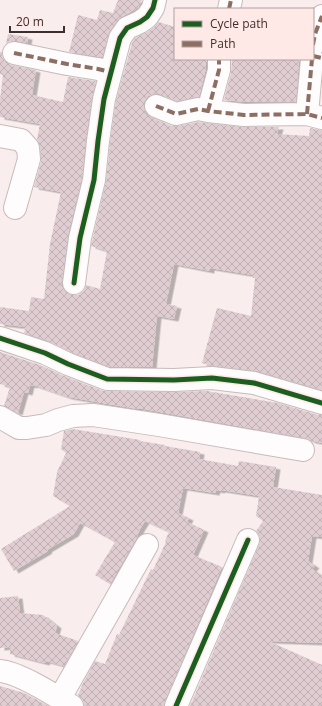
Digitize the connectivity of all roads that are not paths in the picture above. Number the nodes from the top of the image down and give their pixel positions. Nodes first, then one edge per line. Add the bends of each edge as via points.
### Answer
1 (155, 0) edge
2 (322, 16) edge
3 (314, 40) edge
4 (14, 53) dead end
5 (219, 60) edge
6 (312, 60) edge
7 (111, 72) junction
8 (156, 106) dead end
9 (208, 111) junction
10 (314, 116) edge
11 (0, 136) edge
12 (15, 208) dead end
13 (74, 283) dead end
14 (0, 338) edge
15 (322, 403) edge
16 (0, 417) edge
17 (303, 450) dead end
18 (248, 540) dead end
19 (147, 545) dead end
20 (0, 671) edge
21 (66, 702) edge
22 (176, 706) edge

1 - 7 street via 147,17 128,28 120,38
2 - 3 street
4 - 7 street
5 - 9 street via 219,70
6 - 10 street
7 - 13 street via 103,106 94,180 80,238
8 - 9 street via 176,114 198,109
9 - 10 street via 244,115
11 - 12 street via 21,140 28,148 29,159
14 - 15 street via 45,352 107,379 212,378 254,383
16 - 17 street via 19,428 27,428 73,416 93,415
18 - 22 street
19 - 21 street
20 - 21 street via 23,678

